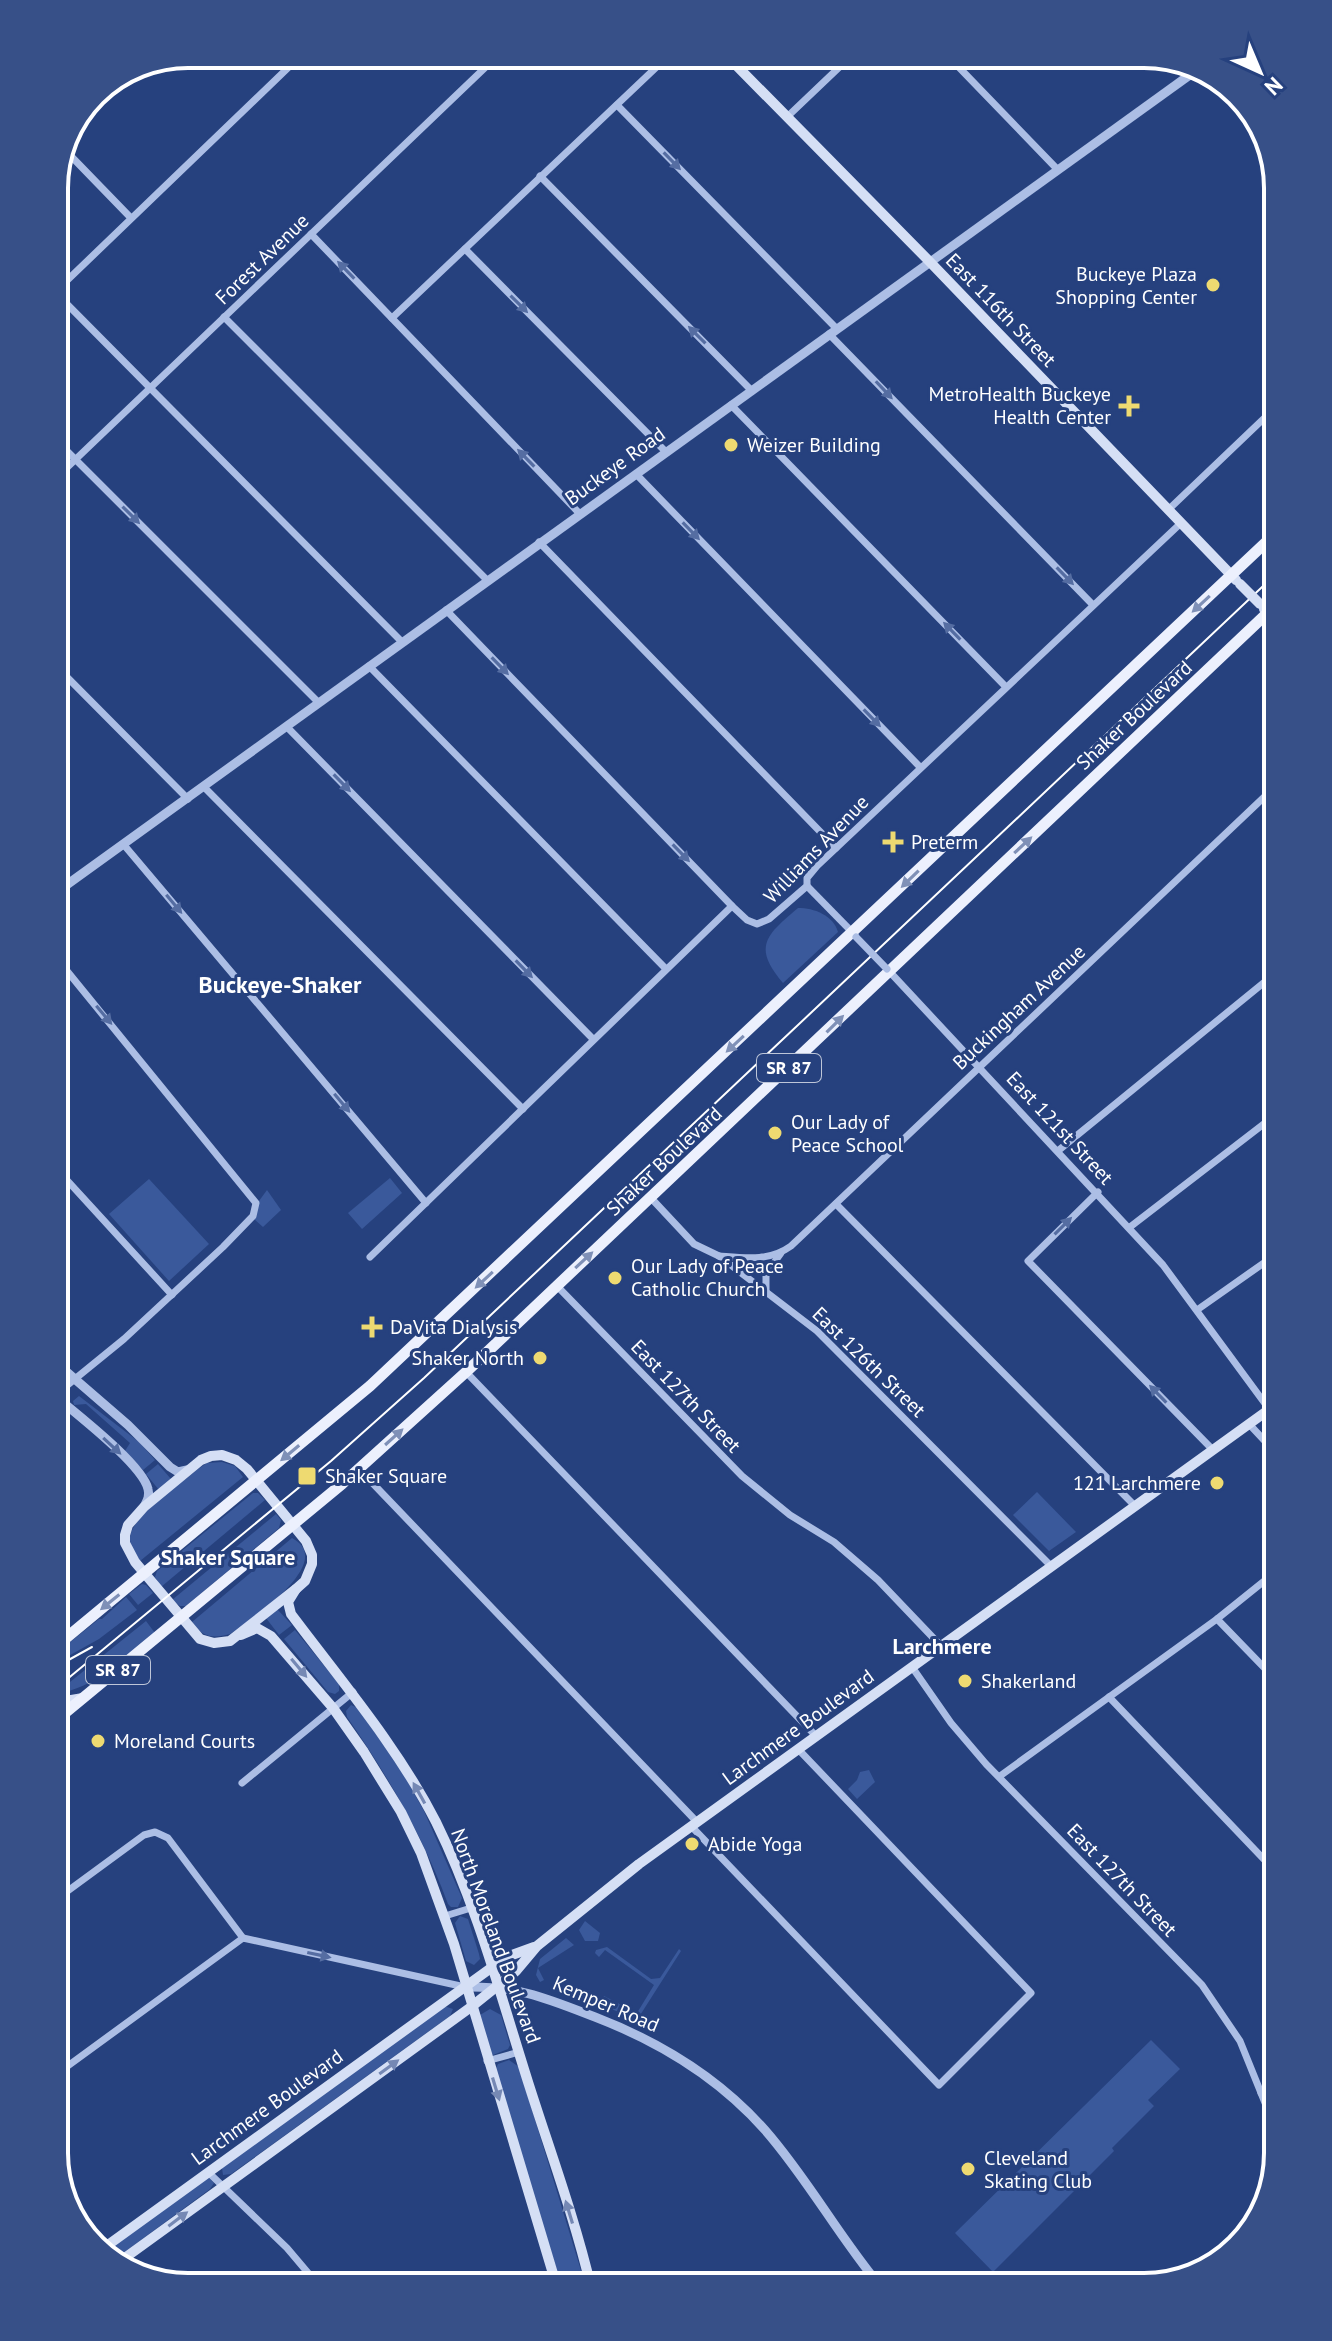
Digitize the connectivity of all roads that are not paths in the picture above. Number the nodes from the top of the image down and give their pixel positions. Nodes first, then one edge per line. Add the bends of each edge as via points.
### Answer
1 (288, 68) edge
2 (485, 68) edge
3 (656, 68) edge
4 (739, 68) edge
5 (838, 68) edge
6 (960, 68) edge
7 (1188, 76) edge
8 (617, 105) junction
9 (787, 117) junction
10 (72, 157) edge
11 (1058, 170) junction
12 (540, 176) junction
13 (131, 218) junction
14 (311, 234) junction
15 (465, 249) junction
16 (931, 263) junction
17 (68, 279) edge
18 (68, 306) edge
19 (224, 317) junction
20 (392, 318) junction
21 (833, 331) junction
22 (151, 387) junction
23 (752, 391) junction
24 (731, 405) junction
25 (1264, 418) edge
26 (68, 452) edge
27 (666, 452) junction
28 (76, 460) junction
29 (68, 467) edge
30 (637, 475) junction
31 (1168, 510) junction
32 (580, 514) junction
33 (1181, 523) junction
34 (539, 542) junction
35 (1264, 544) edge
36 (1231, 575) junction
37 (487, 580) junction
38 (1093, 605) junction
39 (1264, 608) joint
40 (446, 610) junction
41 (402, 642) junction
42 (369, 666) junction
43 (68, 678) edge
44 (1006, 687) junction
45 (319, 703) junction
46 (287, 727) junction
47 (920, 767) junction
48 (204, 787) junction
49 (1264, 797) edge
50 (188, 799) junction
51 (124, 845) junction
52 (836, 848) junction
53 (68, 884) edge
54 (807, 886) junction
55 (732, 906) junction
56 (854, 935) junction
57 (666, 969) junction
58 (888, 970) junction
59 (68, 972) edge
60 (1264, 982) edge
61 (593, 1039) junction
62 (980, 1066) junction
63 (523, 1109) junction
64 (1264, 1124) edge
65 (1059, 1150) junction
66 (68, 1181) edge
67 (1098, 1192) junction
68 (651, 1198) junction
69 (426, 1203) junction
70 (836, 1204) junction
71 (1130, 1227) junction
72 (782, 1252) junction
73 (719, 1256) junction
74 (370, 1257) dead end
75 (1264, 1263) edge
76 (557, 1286) junction
77 (766, 1290) junction
78 (172, 1295) junction
79 (1197, 1310) junction
80 (466, 1372) junction
81 (68, 1373) edge
82 (76, 1380) junction
83 (68, 1385) edge
84 (1264, 1395) edge
85 (68, 1407) edge
86 (1264, 1413) edge
87 (1249, 1424) junction
88 (1264, 1440) edge
89 (1213, 1450) junction
90 (192, 1468) junction
91 (359, 1469) junction
92 (256, 1480) junction
93 (1135, 1506) junction
94 (144, 1507) junction
95 (293, 1525) junction
96 (1051, 1566) junction
97 (144, 1574) junction
98 (1264, 1581) edge
99 (296, 1589) junction
100 (181, 1618) junction
101 (1217, 1619) junction
102 (241, 1635) junction
103 (68, 1636) edge
104 (941, 1646) junction
105 (912, 1667) junction
106 (1264, 1668) edge
107 (353, 1692) junction
108 (1109, 1697) junction
109 (83, 1698) junction
110 (68, 1701) edge
111 (333, 1708) junction
112 (68, 1710) edge
113 (816, 1736) junction
114 (798, 1749) junction
115 (1000, 1776) junction
116 (242, 1783) dead end
117 (694, 1824) junction
118 (1264, 1859) edge
119 (68, 1891) edge
120 (471, 1908) junction
121 (445, 1916) junction
122 (243, 1938) junction
123 (537, 1946) junction
124 (491, 1968) junction
125 (466, 1987) junction
126 (498, 1987) junction
127 (471, 2007) junction
128 (519, 2052) junction
129 (487, 2061) junction
130 (68, 2066) edge
131 (1264, 2092) edge
132 (1261, 2093) junction
133 (1264, 2100) edge
134 (208, 2172) junction
135 (223, 2186) junction
136 (110, 2244) edge
137 (127, 2256) edge
138 (308, 2273) edge
139 (553, 2273) edge
140 (587, 2273) edge
141 (870, 2273) edge

1 - 13 street
2 - 14 street, Forest Avenue
3 - 8 street
4 - 9 main road, East 116th Street
5 - 9 street
6 - 11 street
7 - 11 street, Buckeye Road
8 - 12 street
8 -> 21 street
9 - 16 main road, East 116th Street
10 - 13 street
11 - 16 street, Buckeye Road
12 - 15 street
23 -> 12 street
13 - 17 street
14 - 19 street, Forest Avenue
20 -> 14 street
15 - 20 street
15 -> 27 street
16 - 21 street, Buckeye Road
16 - 31 main road, East 116th Street
18 - 22 street
19 - 22 street, Forest Avenue
19 - 37 street
32 -> 20 street
21 - 23 street, Buckeye Road
21 -> 38 street
22 - 28 street, Forest Avenue
22 - 41 street
23 - 24 street, Buckeye Road
24 - 27 street, Buckeye Road
44 -> 24 street
25 - 31 street
26 - 28 street
27 - 30 street, Buckeye Road
28 - 29 street, Forest Avenue
28 -> 45 street
30 - 32 street, Buckeye Road
30 -> 47 street
31 - 33 main road, East 116th Street
32 - 34 street, Buckeye Road
33 - 36 main road, East 116th Street
33 - 38 street, Williams Avenue
34 - 37 street, Buckeye Road
34 - 52 street
35 - 36 main road, Shaker Boulevard / SR 87
36 - 39 main road, East 116th Street, bridge
36 -> 56 main road, Shaker Boulevard / SR 87
37 - 40 street, Buckeye Road
38 - 44 street, Williams Avenue
58 -> 39 main road, Shaker Boulevard / SR 87
40 - 41 street, Buckeye Road
40 -> 55 street
41 - 42 street, Buckeye Road
42 - 45 street, Buckeye Road
42 - 57 street
43 - 50 street
44 - 47 street, Williams Avenue
45 - 46 street, Buckeye Road
46 - 48 street, Buckeye Road
46 -> 61 street
47 - 52 street, Williams Avenue
48 - 50 street, Buckeye Road
48 - 63 street
49 - 62 street, Buckingham Avenue
50 - 51 street, Buckeye Road
51 - 53 street, Buckeye Road
51 -> 69 street
52 - 54 street, Williams Avenue via 810,874
54 - 55 street, Williams Avenue via 763,923 752,923
54 - 56 street, East 121st Street
55 - 57 street, Williams Avenue
56 - 58 street, East 121st Street, bridge
56 -> 92 main road, Shaker Boulevard / SR 87 via 435,1327
57 - 61 street, Williams Avenue
58 - 62 street, East 121st Street
68 -> 58 main road, Shaker Boulevard / SR 87
59 -> 78 street via 256,1203 223,1247
60 - 65 street
61 - 63 street, Williams Avenue
62 - 65 street, East 121st Street
62 - 70 street, Buckingham Avenue
63 - 69 street, Williams Avenue
64 - 71 street
65 - 67 street, East 121st Street
66 - 78 street
67 - 71 street, East 121st Street
89 -> 67 street via 1028,1261
68 - 73 street, East 126th Street via 694,1244
76 -> 68 main road, Shaker Boulevard / SR 87
69 - 74 street, Williams Avenue
70 - 72 street, Buckingham Avenue
70 - 93 street
71 - 79 street, East 121st Street
72 - 73 street via 747,1259
72 - 77 street, Buckingham Avenue via 766,1274
73 - 77 street, East 126th Street
75 - 79 street
76 - 80 main road, Shaker Boulevard / SR 87
76 - 104 street, East 127th Street via 742,1476 834,1542
77 - 96 street, East 126th Street via 817,1331
78 - 82 street
79 - 84 street, East 121st Street
91 -> 80 main road, Shaker Boulevard / SR 87
80 - 113 street
81 - 82 street
82 - 83 street
82 - 90 street via 170,1467 178,1472
85 -> 94 street via 141,1475 149,1490
86 - 87 main road, Larchmere Boulevard
87 - 88 street
87 - 89 main road, Larchmere Boulevard
89 - 93 main road, Larchmere Boulevard
90 - 92 main road via 222,1455 240,1463
90 - 94 main road
91 - 95 main road, Shaker Boulevard / SR 87
91 - 117 street
92 - 95 main road
92 - 97 main road, Shaker Boulevard / SR 87
93 - 96 main road, Larchmere Boulevard
94 - 97 main road via 125,1535 128,1552
95 - 99 main road via 312,1555 310,1573
95 - 100 main road, Shaker Boulevard / SR 87
96 - 104 main road, Larchmere Boulevard
97 - 100 main road
97 -> 103 main road, Shaker Boulevard / SR 87
98 - 101 street
99 - 102 main road
99 - 107 main road, North Moreland Boulevard via 288,1602 291,1614
100 - 102 main road via 207,1642 223,1643
100 - 109 main road, Shaker Boulevard / SR 87
101 - 106 street
101 - 108 street
102 -> 111 main road, North Moreland Boulevard via 253,1628 267,1632
104 - 105 main road, Larchmere Boulevard
105 - 113 main road, Larchmere Boulevard
105 - 115 street, East 127th Street via 951,1723
107 - 111 street
120 -> 107 main road, North Moreland Boulevard via 436,1823
108 - 115 street
108 - 118 street
109 - 110 main road
109 - 112 main road, Shaker Boulevard / SR 87
111 - 116 street
111 - 121 main road, North Moreland Boulevard via 401,1812
113 - 114 main road, Larchmere Boulevard
114 - 117 main road, Larchmere Boulevard
114 - 117 street via 1031,1993 939,2085
115 - 132 street, East 127th Street via 1202,1985 1240,2041
117 - 123 main road, Larchmere Boulevard
119 - 122 street via 155,1832 168,1838
120 - 121 street
120 - 124 main road, North Moreland Boulevard
121 - 125 main road, North Moreland Boulevard
122 -> 125 street, Kemper Road
122 - 130 street
123 - 124 main road, Larchmere Boulevard
123 - 126 main road, Larchmere Boulevard
124 - 125 main road, Larchmere Boulevard
124 - 126 main road, North Moreland Boulevard
125 - 126 street, Kemper Road
125 - 127 main road, North Moreland Boulevard
125 - 134 main road, Larchmere Boulevard
126 - 127 main road, Larchmere Boulevard
126 - 128 main road, North Moreland Boulevard
126 - 141 street, Kemper Road via 546,1997 619,2026 716,2083 769,2134
127 - 129 main road, North Moreland Boulevard
135 -> 127 main road, Larchmere Boulevard
128 - 129 street
140 -> 128 main road, North Moreland Boulevard
129 -> 139 main road, North Moreland Boulevard
131 - 132 street
132 - 133 street, East 127th Street
134 - 135 street
134 - 136 main road, Larchmere Boulevard
137 -> 135 main road, Larchmere Boulevard
135 - 138 street

